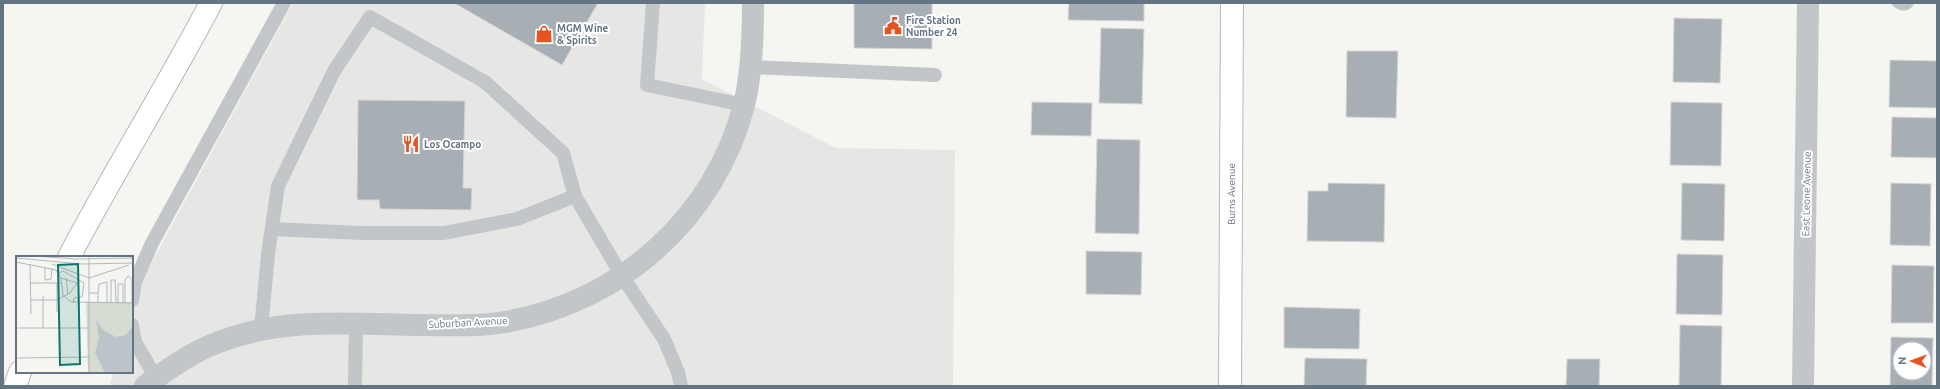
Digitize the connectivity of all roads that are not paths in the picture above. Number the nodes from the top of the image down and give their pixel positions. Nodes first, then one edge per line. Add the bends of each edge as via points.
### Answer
1 (211, 3) edge
2 (284, 3) edge
3 (653, 3) edge
4 (753, 3) edge
5 (1232, 3) edge
6 (1808, 3) edge
7 (750, 67) junction
8 (935, 75) dead end
9 (744, 105) junction
10 (576, 196) junction
11 (272, 229) junction
12 (70, 256) edge
13 (622, 276) junction
14 (133, 294) edge
15 (356, 324) junction
16 (261, 329) junction
17 (133, 331) edge
18 (20, 373) edge
19 (150, 382) edge
20 (15, 386) edge
21 (355, 386) edge
22 (681, 386) edge
23 (1230, 386) edge
24 (1803, 386) edge

1 - 12 main road via 185,53 100,197
2 - 14 lane via 152,243 135,282
3 - 9 lane via 647,85
4 - 7 street, Suburban Avenue
5 - 23 main road, Burns Avenue
6 - 24 street, East Leone Avenue
7 - 8 lane
7 - 9 street, Suburban Avenue
9 - 13 street, Suburban Avenue via 730,147 710,186 677,231 636,268
10 - 11 lane via 517,219 444,233
10 - 11 lane via 563,153 485,82 370,17 334,71 278,186
10 - 13 lane
11 - 16 lane
13 - 15 street, Suburban Avenue via 598,291 558,309 504,322 460,325
13 - 22 lane via 664,339
15 - 16 street, Suburban Avenue via 305,324
15 - 21 lane
16 - 19 street, Suburban Avenue via 219,342 179,361
17 - 19 lane
18 - 20 main road

